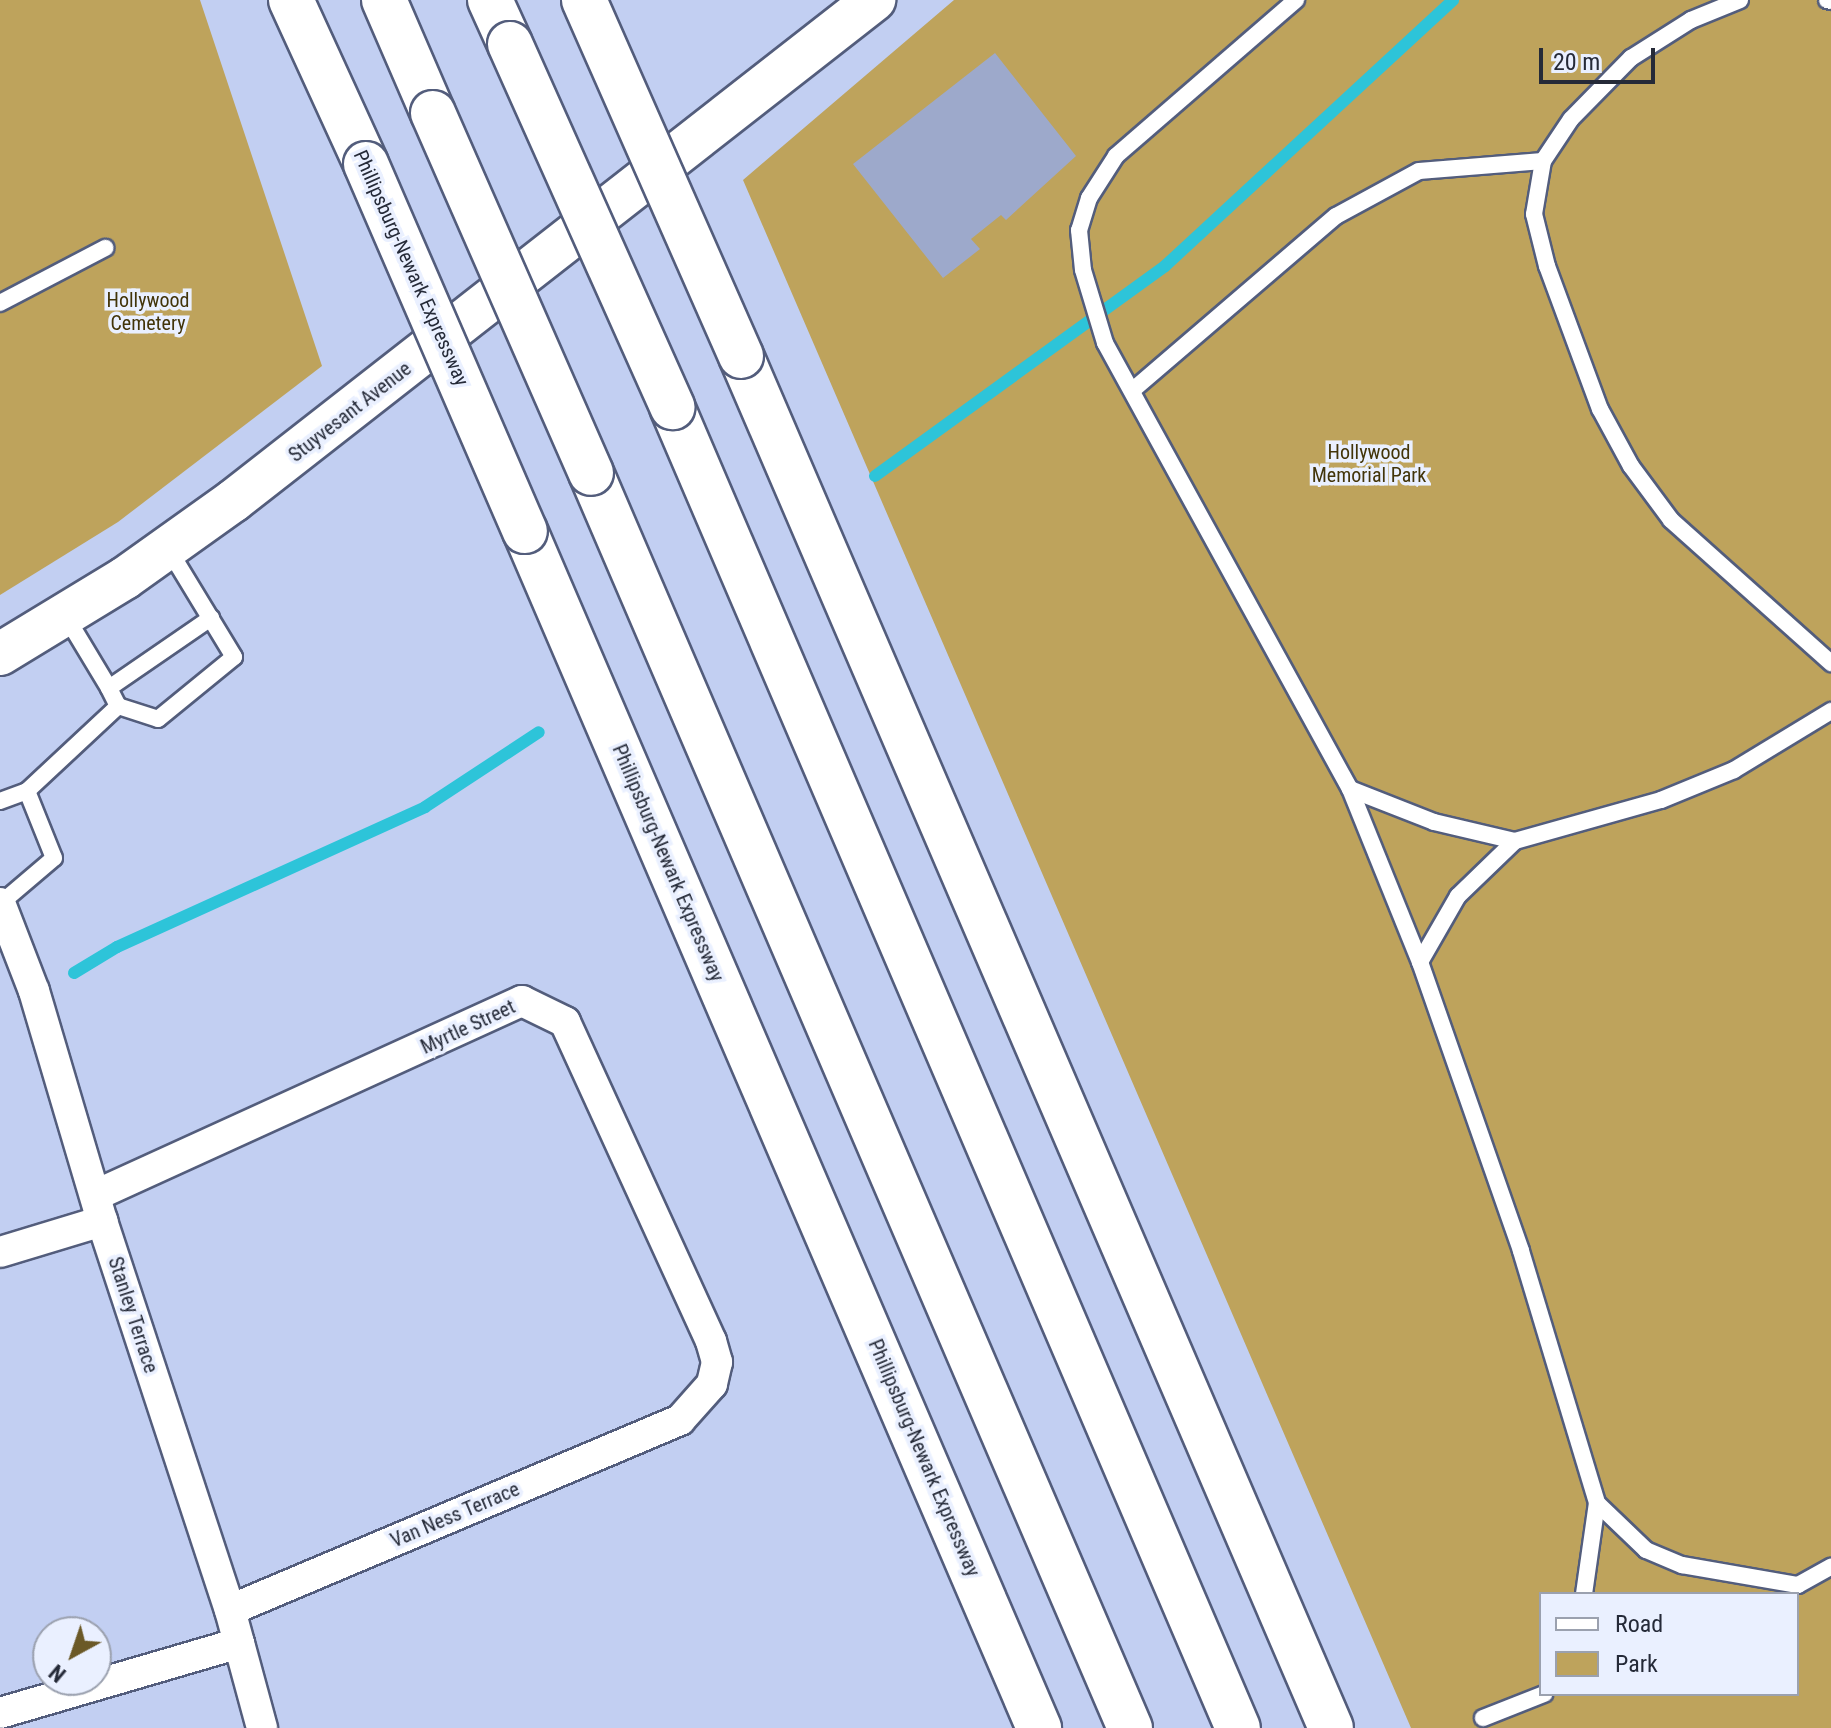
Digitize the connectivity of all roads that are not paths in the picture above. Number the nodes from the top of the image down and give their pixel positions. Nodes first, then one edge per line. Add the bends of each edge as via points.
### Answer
1 (291, 0) edge
2 (384, 0) edge
3 (490, 0) edge
4 (584, 0) edge
5 (874, 0) edge
6 (1296, 0) edge
7 (1740, 0) edge
8 (1543, 161) junction
9 (105, 248) dead end
10 (0, 303) edge
11 (1134, 389) junction
12 (167, 547) junction
13 (65, 615) junction
14 (211, 618) junction
15 (0, 654) edge
16 (1831, 663) edge
17 (109, 688) junction
18 (118, 706) junction
19 (1831, 711) edge
20 (1350, 789) junction
21 (27, 791) junction
22 (0, 801) edge
23 (1515, 841) junction
24 (0, 903) edge
25 (1420, 962) junction
26 (99, 1208) junction
27 (0, 1252) edge
28 (680, 1420) joint
29 (1597, 1503) junction
30 (1831, 1567) edge
31 (1792, 1590) edge
32 (1584, 1592) edge
33 (230, 1610) junction
34 (239, 1643) junction
35 (1539, 1696) edge
36 (0, 1713) edge
37 (1483, 1718) dead end
38 (262, 1728) edge
39 (1039, 1728) edge
40 (1130, 1728) edge
41 (1238, 1728) edge
42 (1331, 1728) edge

1 - 39 highway, Phillipsburg-Newark Expressway, bridge
2 - 40 highway, bridge
3 - 41 highway, bridge via 672,407
4 - 42 highway, bridge
5 - 12 main road, Stuyvesant Avenue via 407,368
6 - 11 lane via 1116,156 1089,198 1079,230 1083,270 1105,343
7 - 8 lane via 1691,20 1631,58 1571,119
8 - 11 lane via 1496,169 1455,165 1419,171 1376,191 1277,264
8 - 16 lane via 1534,214 1547,266 1600,409 1631,466 1671,520
9 - 10 lane
11 - 20 lane
12 - 13 main road, Stuyvesant Avenue
12 - 14 lane
13 - 15 main road, Stuyvesant Avenue
13 - 17 lane
14 - 17 lane
14 - 18 lane via 234,657 158,719
17 - 18 lane
18 - 21 lane
19 - 23 lane via 1734,770 1661,800
20 - 23 lane via 1434,822
20 - 25 lane
21 - 22 lane
21 - 24 lane via 54,858
23 - 25 lane via 1458,896
24 - 26 street, Stanley Terrace via 34,991
25 - 29 lane via 1521,1251
26 - 27 street, Myrtle Street
26 - 28 street, Myrtle Street via 522,1001 547,1009 565,1022 574,1038 711,1341 717,1362 712,1384
26 - 33 street, Stanley Terrace
28 - 33 street, Van Ness Terrace
29 - 31 lane via 1646,1550 1682,1565
29 - 32 lane
30 - 31 lane
33 - 34 street, Stanley Terrace
34 - 36 street
34 - 38 street, Stanley Terrace
35 - 37 lane

